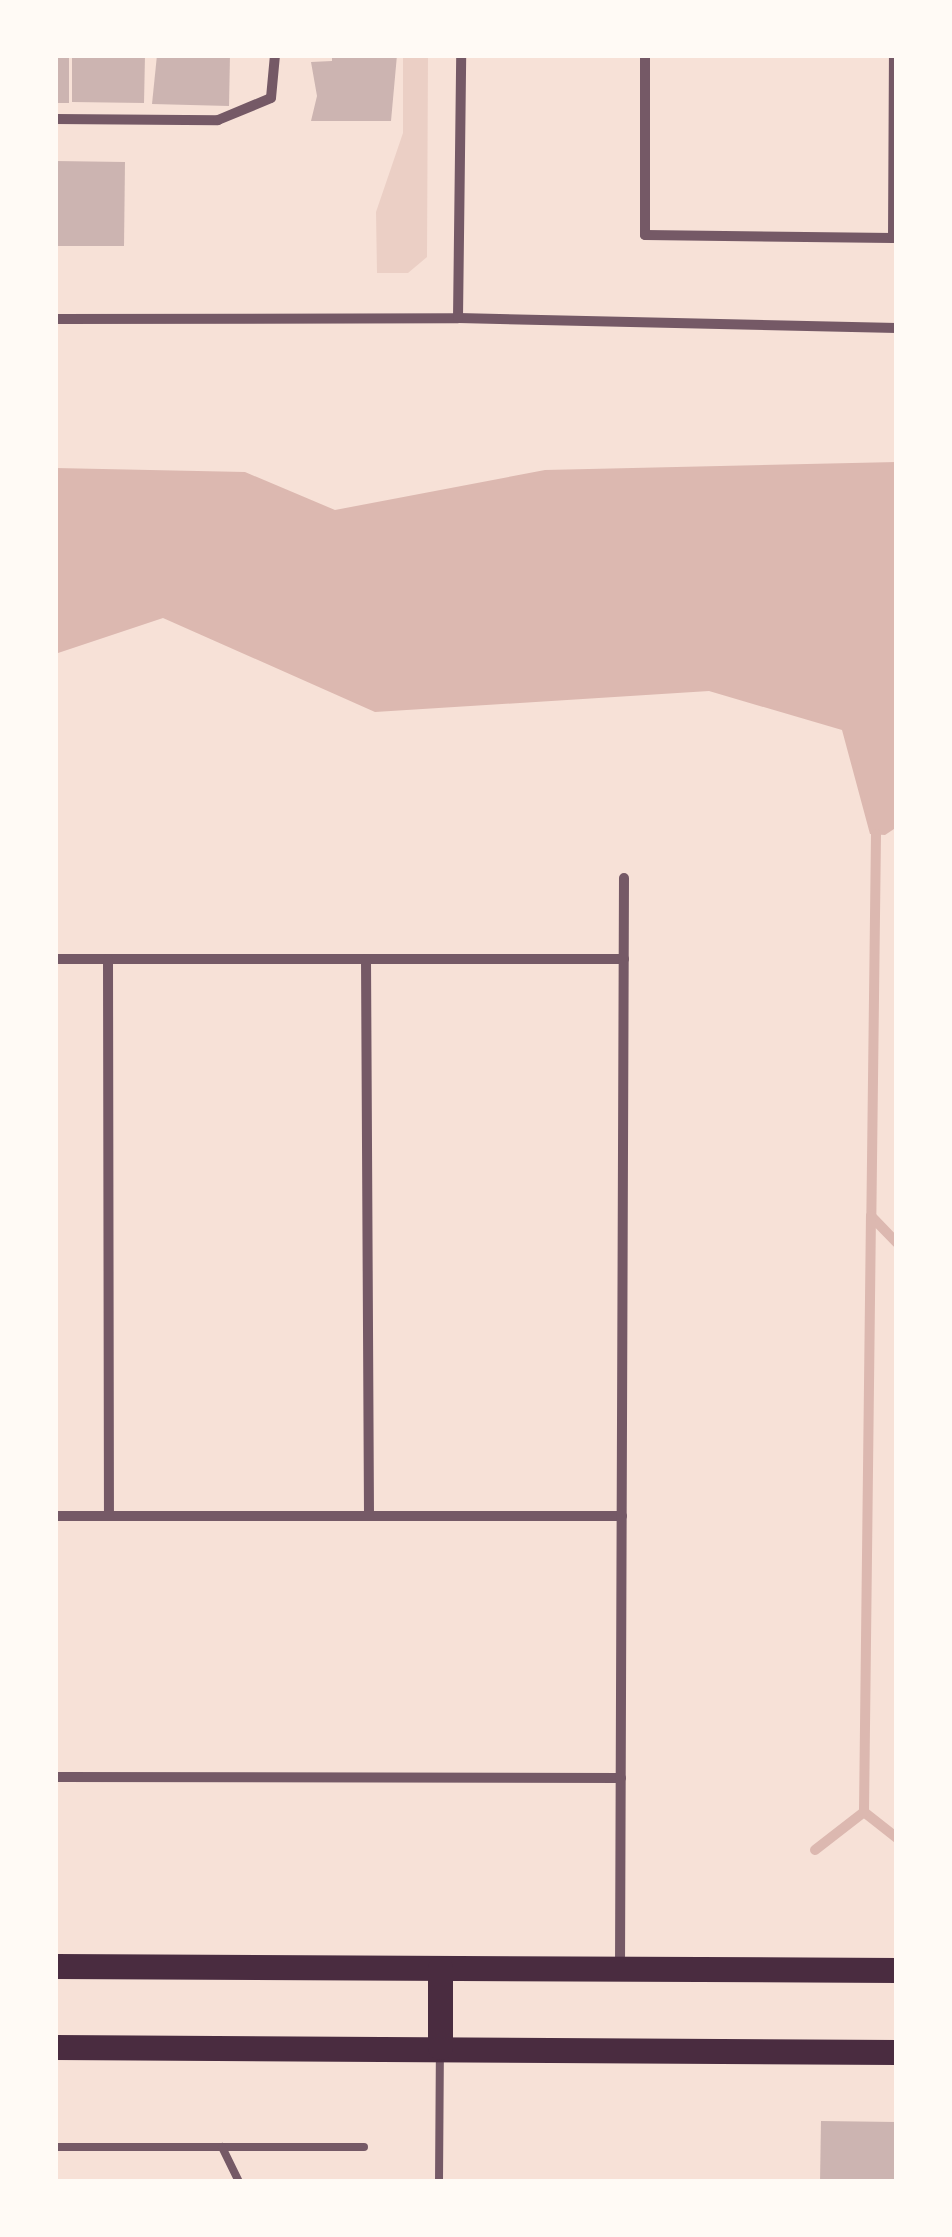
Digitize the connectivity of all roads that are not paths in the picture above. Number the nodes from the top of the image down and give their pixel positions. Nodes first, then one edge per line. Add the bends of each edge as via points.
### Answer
1 (275, 55) edge
2 (461, 55) edge
3 (645, 55) edge
4 (894, 55) edge
5 (55, 119) edge
6 (55, 318) edge
7 (458, 318) junction
8 (897, 328) edge
9 (624, 878) dead end
10 (366, 958) junction
11 (624, 958) junction
12 (55, 959) edge
13 (108, 959) junction
14 (369, 1514) junction
15 (55, 1516) edge
16 (109, 1516) junction
17 (622, 1516) junction
18 (55, 1778) edge
19 (621, 1778) junction
20 (55, 1966) edge
21 (440, 1968) junction
22 (620, 1969) junction
23 (897, 1970) edge
24 (55, 2047) edge
25 (440, 2047) junction
26 (897, 2052) edge
27 (55, 2147) edge
28 (222, 2147) junction
29 (364, 2147) dead end
30 (240, 2182) edge
31 (440, 2182) edge

1 - 5 street via 271,98 218,120
2 - 7 street
3 - 4 street via 645,235 892,238
6 - 7 street
7 - 8 street
9 - 11 street
10 - 11 street
10 - 13 street
10 - 14 street
11 - 17 street
12 - 13 street
13 - 16 street
14 - 16 street
14 - 17 street
15 - 16 street
17 - 19 street
18 - 19 street
19 - 22 street
20 - 21 main road
21 - 22 main road
21 - 25 main road
22 - 23 main road
24 - 25 main road
25 - 26 main road
25 - 31 lane
27 - 28 lane
28 - 29 lane
28 - 30 lane

